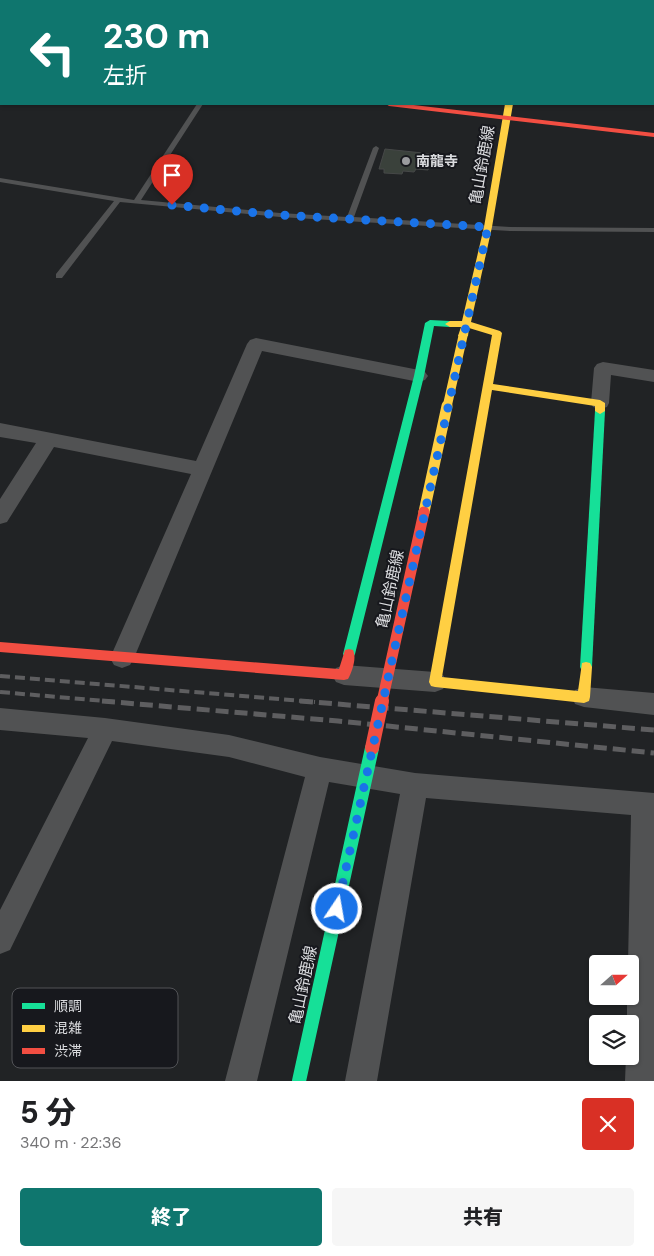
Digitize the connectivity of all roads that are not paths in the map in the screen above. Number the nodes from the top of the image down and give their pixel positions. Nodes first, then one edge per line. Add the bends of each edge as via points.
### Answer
1 (199, 105) edge
2 (399, 105) edge
3 (509, 105) edge
4 (506, 119) junction
5 (654, 135) edge
6 (376, 148) dead end
7 (0, 180) edge
8 (118, 200) junction
9 (136, 202) junction
10 (350, 219) junction
11 (488, 227) junction
12 (654, 230) edge
13 (60, 276) dead end
14 (466, 324) junction
15 (419, 376) junction
16 (654, 376) edge
17 (488, 386) junction
18 (600, 403) junction
19 (0, 430) edge
20 (48, 439) junction
21 (202, 469) junction
22 (0, 516) edge
23 (0, 647) edge
24 (122, 658) junction
25 (344, 675) junction
26 (435, 682) junction
27 (584, 697) junction
28 (654, 704) edge
29 (0, 719) edge
30 (105, 729) junction
31 (320, 769) junction
32 (415, 785) junction
33 (649, 805) edge
34 (0, 940) edge
35 (240, 1081) edge
36 (299, 1081) edge
37 (361, 1081) edge
38 (641, 1081) edge

1 - 9 lane
2 - 4 street
3 - 4 street, 亀山鈴鹿線
4 - 5 street
4 - 11 street, 亀山鈴鹿線
6 - 10 lane
7 - 8 lane
8 - 9 lane
8 - 13 lane
9 - 10 lane
10 - 11 lane
11 - 12 lane
11 - 14 street, 亀山鈴鹿線
14 - 15 street via 430,323
14 - 17 street via 496,333
14 - 36 street, 亀山鈴鹿線, bridge
15 - 21 street via 256,344
15 - 25 street
16 - 18 street via 603,368
17 - 18 street
17 - 26 street
18 - 27 street
19 - 20 street
20 - 21 street
20 - 22 street
21 - 24 street
23 - 24 street
24 - 25 street
25 - 26 street
26 - 27 street
27 - 28 street
29 - 30 street
30 - 31 street via 228,746
30 - 34 street
31 - 32 street
31 - 35 street
32 - 33 street
32 - 37 street
33 - 38 street

